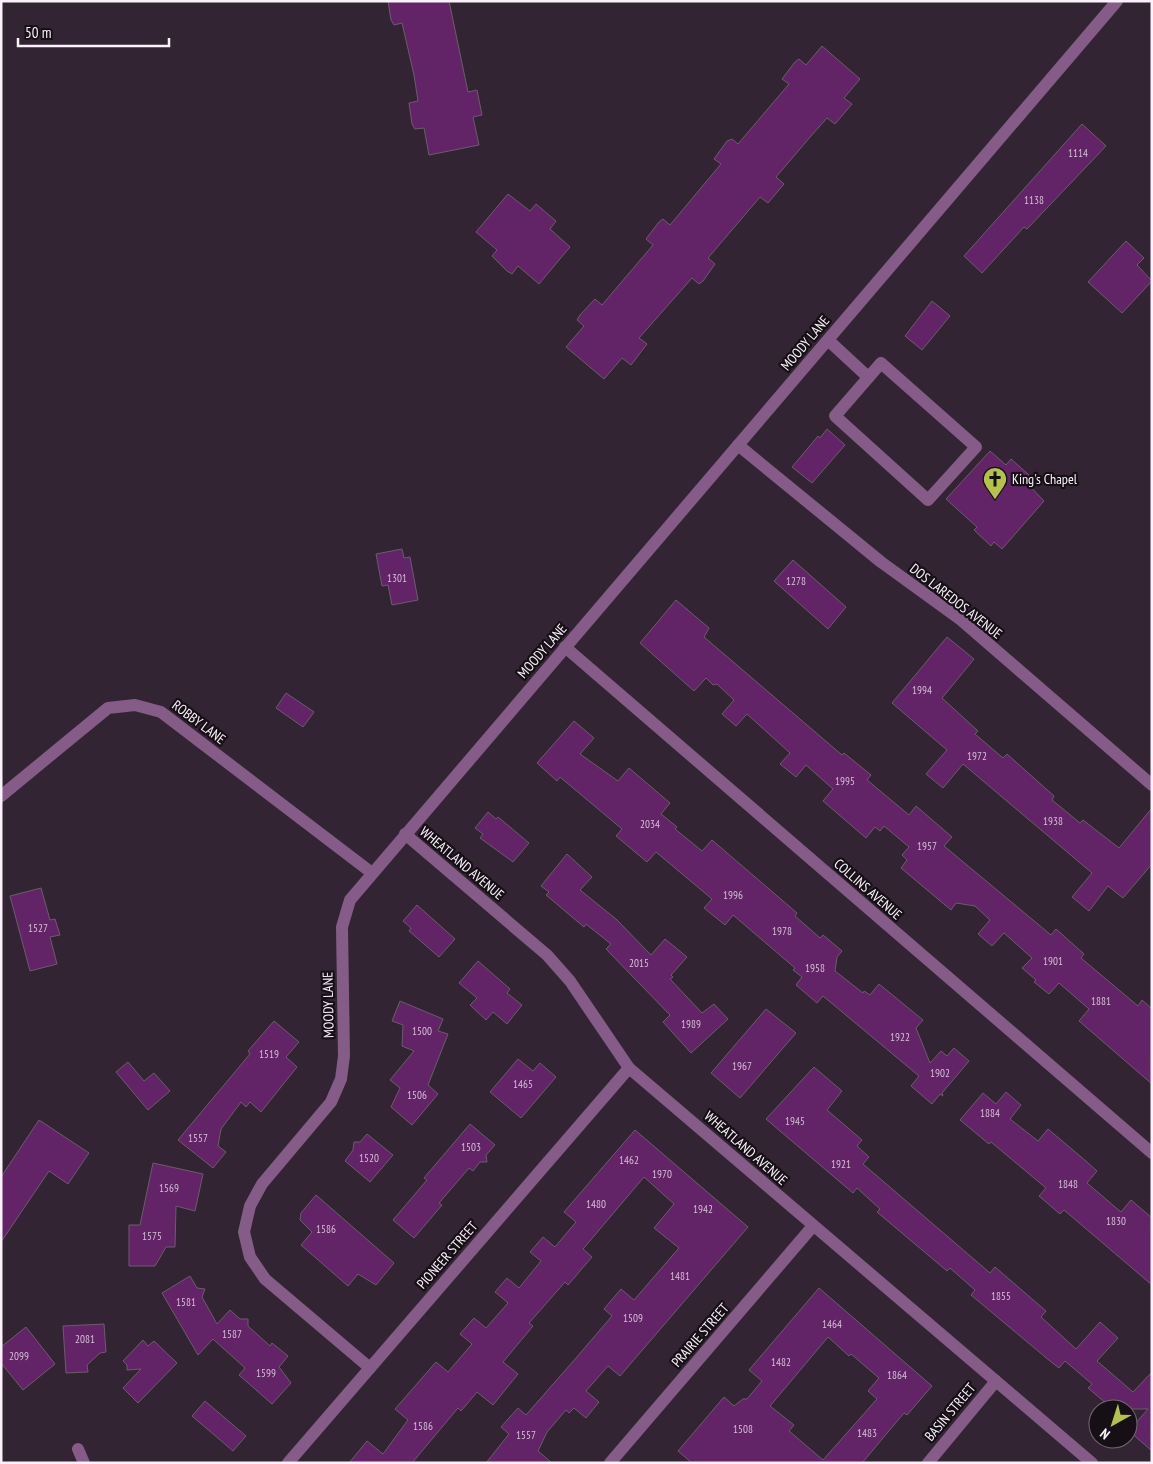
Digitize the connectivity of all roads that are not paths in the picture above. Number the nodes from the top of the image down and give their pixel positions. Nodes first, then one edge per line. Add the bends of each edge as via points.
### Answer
1 (1117, 1) edge
2 (828, 340) junction
3 (868, 377) junction
4 (738, 445) junction
5 (565, 647) junction
6 (1152, 785) edge
7 (1, 796) edge
8 (405, 834) junction
9 (372, 873) junction
10 (629, 1068) junction
11 (1152, 1153) edge
12 (813, 1226) junction
13 (370, 1368) junction
14 (996, 1381) junction
15 (78, 1449) dead end
16 (84, 1463) edge
17 (288, 1463) edge
18 (610, 1463) edge
19 (928, 1463) edge
20 (1092, 1463) edge

1 - 2 street, MOODY LANE
2 - 3 street
2 - 4 street, MOODY LANE
3 - 3 street via 835,416 928,500 976,448 881,363
4 - 5 street, MOODY LANE
4 - 6 street, DOS LAREDOS AVENUE via 880,562 961,620
5 - 8 street, MOODY LANE
5 - 11 street, COLLINS AVENUE
7 - 9 street, ROBBY LANE via 108,708 135,705 162,712
8 - 9 street, MOODY LANE
8 - 10 street, WHEATLAND AVENUE via 547,955 570,981
9 - 13 street, MOODY LANE via 350,900 342,928 344,1056 341,1079 331,1102 262,1184 250,1206 244,1232 250,1257 265,1279
10 - 12 street, WHEATLAND AVENUE
10 - 13 street, PIONEER STREET
12 - 14 street, WHEATLAND AVENUE
12 - 18 street, PRAIRIE STREET
13 - 17 street, PIONEER STREET
14 - 19 street, BASIN STREET
14 - 20 street, WHEATLAND AVENUE
15 - 16 street

